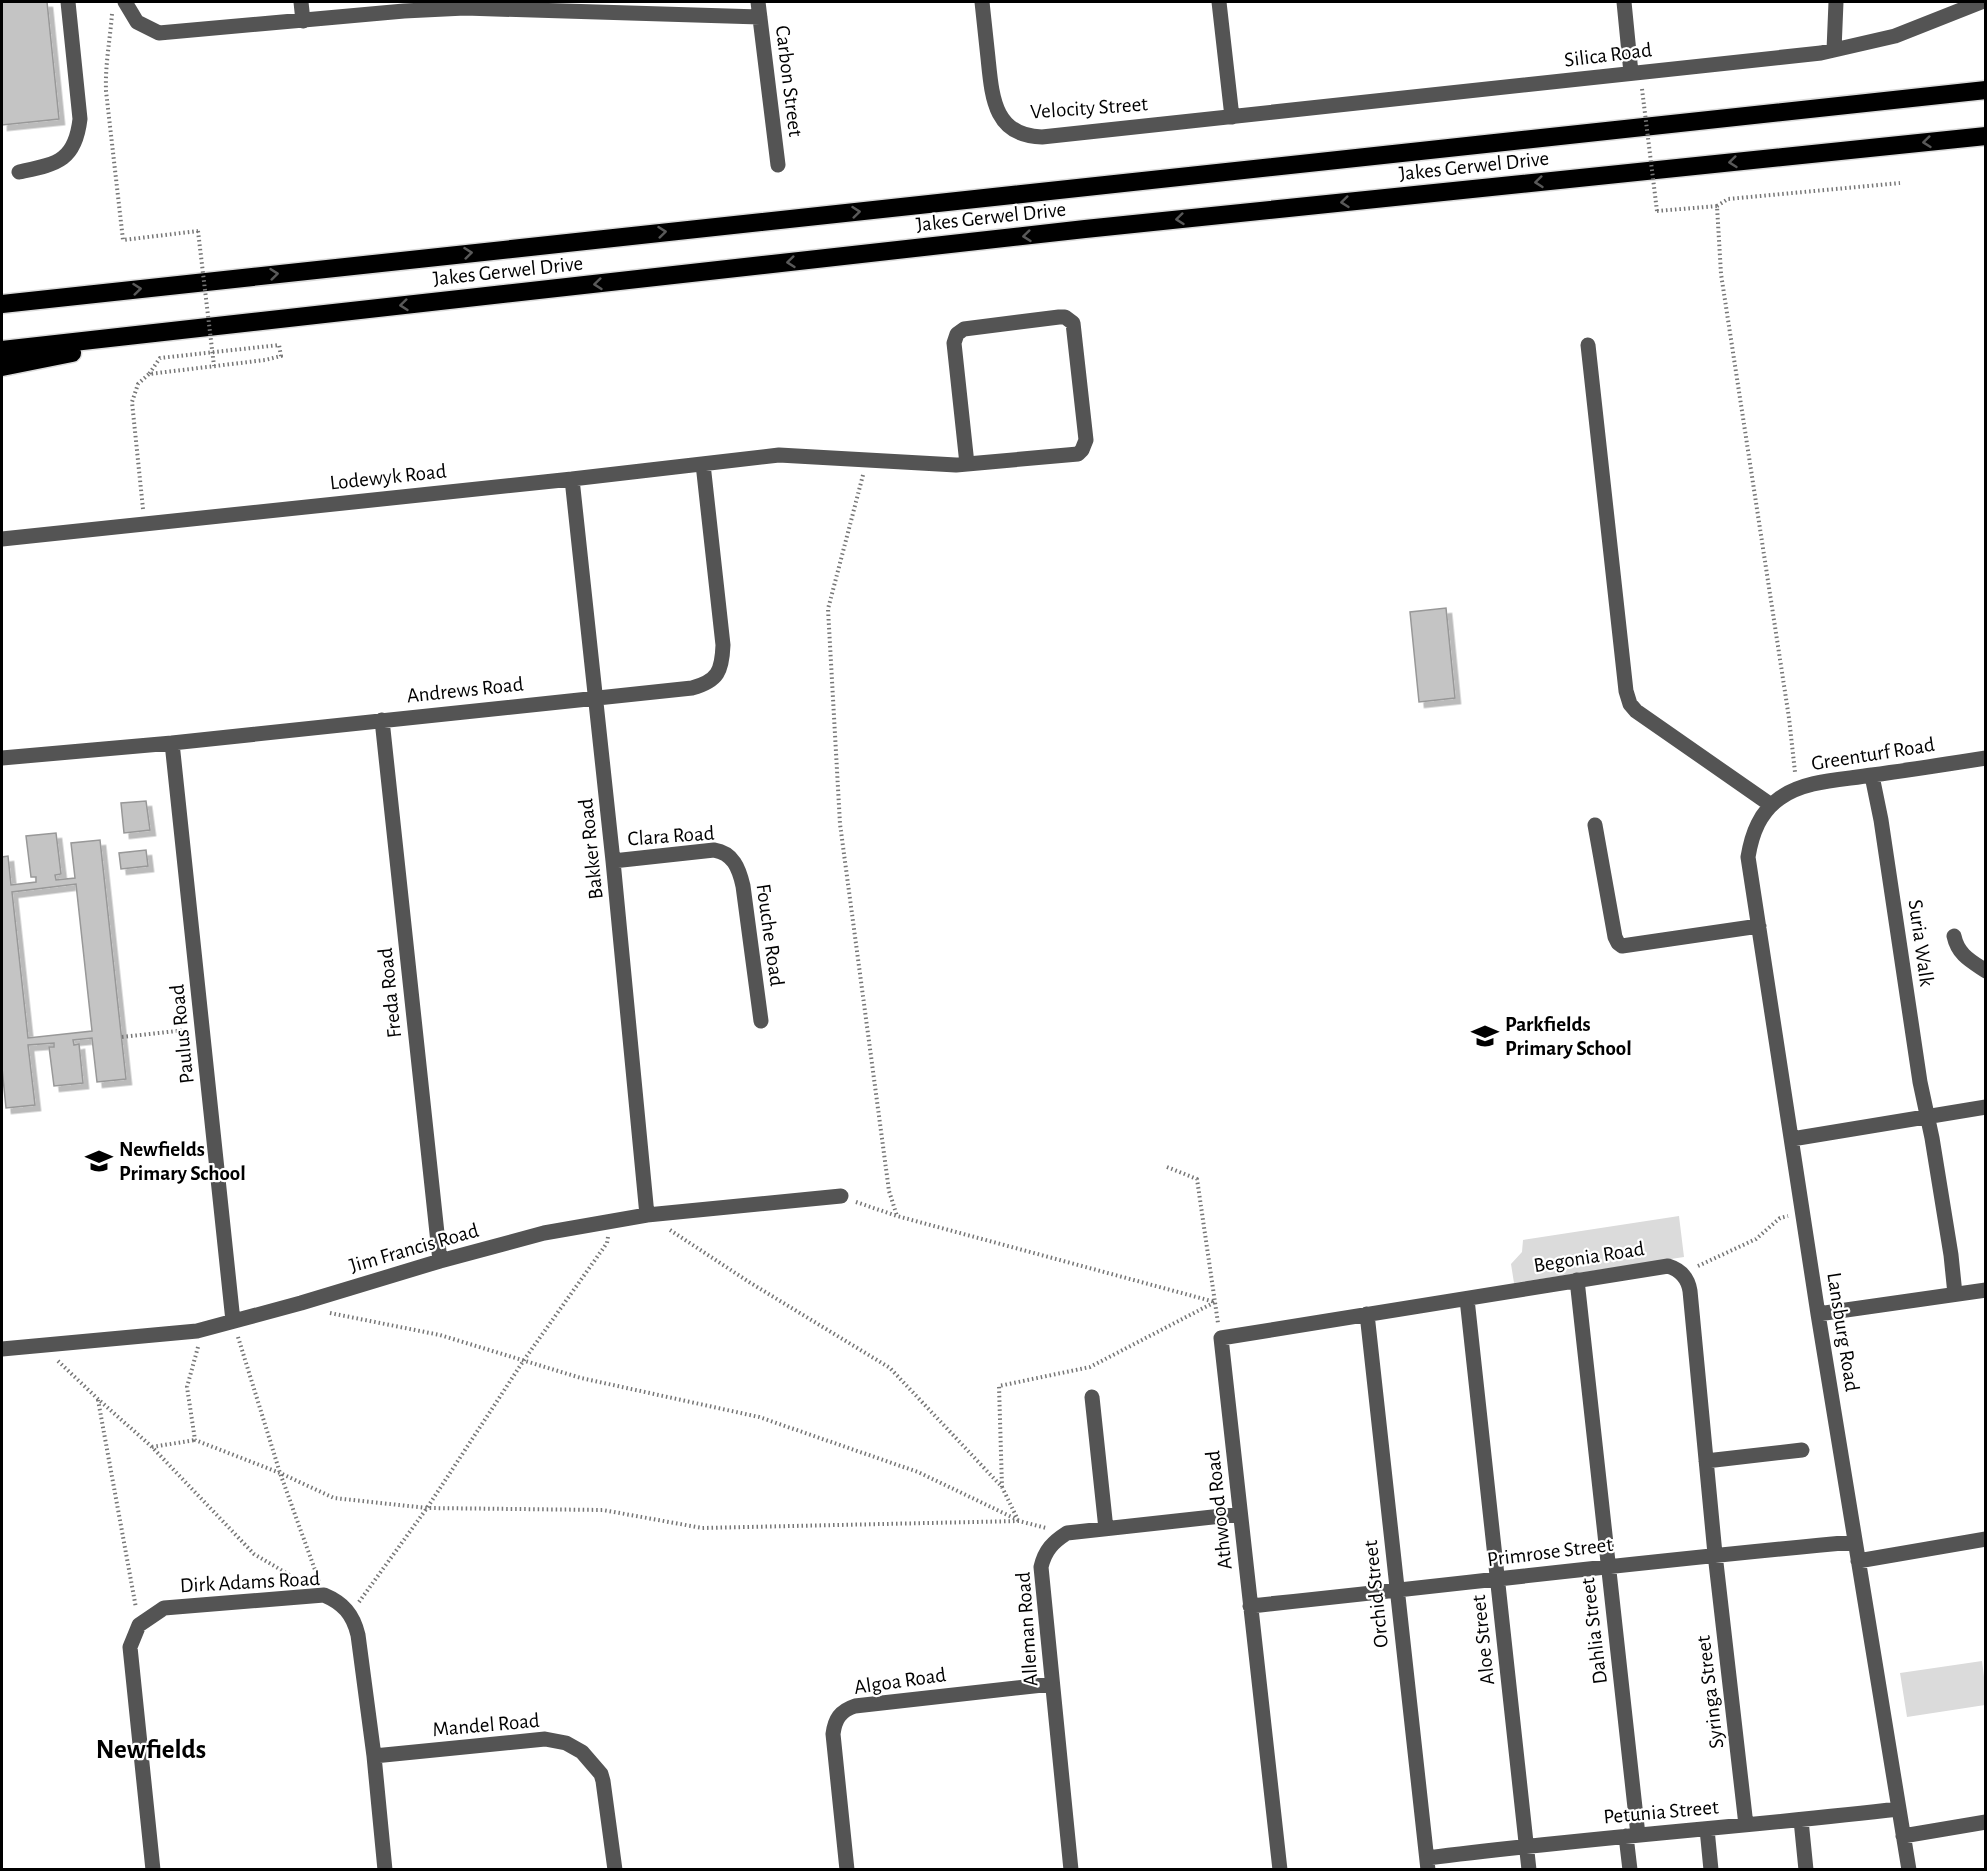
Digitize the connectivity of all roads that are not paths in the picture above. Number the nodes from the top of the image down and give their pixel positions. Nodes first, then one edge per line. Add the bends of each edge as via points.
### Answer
1 (68, 2) edge
2 (126, 2) edge
3 (301, 2) edge
4 (982, 2) edge
5 (1219, 2) edge
6 (1624, 2) edge
7 (1836, 2) edge
8 (1981, 2) edge
9 (404, 6) edge
10 (759, 9) edge
11 (303, 21) junction
12 (1834, 50) junction
13 (1631, 73) junction
14 (1986, 90) edge
15 (1232, 117) junction
16 (1986, 136) edge
17 (778, 165) dead end
18 (19, 172) dead end
19 (2, 295) edge
20 (79, 295) junction
21 (2, 304) edge
22 (189, 329) junction
23 (1588, 345) dead end
24 (2, 350) edge
25 (2, 367) edge
26 (703, 464) junction
27 (967, 464) junction
28 (572, 479) junction
29 (2, 538) edge
30 (595, 698) junction
31 (382, 720) junction
32 (172, 743) junction
33 (2, 758) edge
34 (1986, 758) edge
35 (1872, 776) junction
36 (1771, 805) junction
37 (1595, 825) dead end
38 (730, 856) joint
39 (614, 861) junction
40 (1759, 926) junction
41 (1954, 936) dead end
42 (1986, 971) edge
43 (761, 1021) dead end
44 (1986, 1107) edge
45 (1928, 1117) junction
46 (1792, 1139) junction
47 (841, 1196) road end
48 (647, 1215) junction
49 (440, 1261) junction
50 (1577, 1280) junction
51 (1986, 1290) edge
52 (1955, 1294) junction
53 (1467, 1299) junction
54 (1367, 1314) junction
55 (1818, 1314) junction
56 (234, 1321) junction
57 (1221, 1338) joint
58 (2, 1349) edge
59 (1092, 1397) dead end
60 (1802, 1450) dead end
61 (1706, 1461) junction
62 (1240, 1514) junction
63 (1106, 1528) junction
64 (1986, 1539) edge
65 (1855, 1542) junction
66 (1715, 1554) junction
67 (1858, 1561) junction
68 (1607, 1566) junction
69 (1498, 1579) junction
70 (1397, 1591) junction
71 (1250, 1606) junction
72 (1052, 1684) junction
73 (374, 1756) junction
74 (1899, 1809) junction
75 (1801, 1820) junction
76 (1986, 1822) edge
77 (1746, 1825) junction
78 (1707, 1829) junction
79 (1632, 1835) junction
80 (1903, 1836) junction
81 (1526, 1846) junction
82 (1427, 1864) edge
83 (153, 1869) edge
84 (385, 1869) edge
85 (615, 1869) edge
86 (847, 1869) edge
87 (1071, 1869) edge
88 (1280, 1869) edge
89 (1529, 1869) edge
90 (1630, 1869) edge
91 (1711, 1869) edge
92 (1806, 1869) edge
93 (1909, 1869) edge

1 - 18 street via 79,131 64,158
2 - 11 street via 137,22 159,33
3 - 11 street
4 - 15 street, Velocity Street via 993,95 1002,119 1018,133 1042,137
5 - 15 street
6 - 13 street
7 - 12 street
8 - 12 street, Silica Road via 1895,36
9 - 10 street
9 - 11 street
10 - 17 street, Carbon Street
12 - 13 street, Silica Road
13 - 15 street, Silica Road
20 -> 14 highway, Jakes Gerwel Drive
16 -> 22 highway, Jakes Gerwel Drive via 1085,229
19 - 20 highway
20 - 21 highway, Jakes Gerwel Drive
22 - 24 highway, Jakes Gerwel Drive
22 - 25 highway
23 - 36 street via 1630,704
26 - 27 street, Lodewyk Road via 780,455
26 - 28 street, Lodewyk Road
26 - 30 street, Andrews Road via 723,645 716,676 699,686
27 - 27 street, Lodewyk Road via 1078,454 1082,450 1086,440 1070,320 1048,318 964,329 957,334 954,343
28 - 29 street, Lodewyk Road
28 - 30 street, Bakker Road
30 - 31 street, Andrews Road
30 - 39 street, Bakker Road
31 - 32 street, Andrews Road
31 - 49 street, Freda Road
32 - 33 street, Andrews Road
32 - 56 street, Paulus Road
34 - 35 street, Greenturf Road
35 - 36 street, Greenturf Road via 1806,786
35 - 45 street, Suria Walk
36 - 40 street, Lansburg Road via 1756,825 1748,857
37 - 40 street via 1615,937 1622,946
38 - 39 street, Clara Road via 714,850
38 - 43 street, Fouche Road via 743,886
39 - 48 street, Bakker Road
40 - 46 street, Lansburg Road
41 - 42 street, Suria Walk via 1961,954
44 - 45 street
45 - 46 street
45 - 52 street, Suria Walk
46 - 55 street, Lansburg Road
47 - 48 street, Jim Francis Road
48 - 49 street, Jim Francis Road via 544,1233
49 - 56 street, Jim Francis Road
50 - 53 street, Begonia Road
50 - 61 street, Begonia Road via 1668,1266 1689,1283
50 - 68 street, Dahlia Street
51 - 52 street
52 - 55 street
53 - 54 street, Begonia Road
53 - 69 street, Aloe Street
54 - 57 street, Begonia Road
54 - 70 street, Orchid Street
55 - 65 street, Lansburg Road
56 - 58 street, Jim Francis Road via 197,1330
57 - 62 street, Athwood Road
59 - 63 street
60 - 61 street
61 - 66 street
62 - 63 street
62 - 71 street, Athwood Road
63 - 72 street, Alleman Road via 1067,1533 1046,1550 1041,1567
64 - 67 street
65 - 66 street, Primrose Street
65 - 67 street, Lansburg Road
66 - 68 street, Primrose Street
66 - 77 street, Syringa Street
67 - 74 street, Lansburg Road
68 - 69 street, Primrose Street
68 - 79 street, Dahlia Street
69 - 70 street, Primrose Street
69 - 81 street, Aloe Street
70 - 71 street, Primrose Street
70 - 82 street, Orchid Street
71 - 88 street, Athwood Road
72 - 86 street, Algoa Road via 855,1706 840,1714 832,1734
72 - 87 street, Alleman Road
73 - 83 street, Dirk Adams Road via 358,1635 354,1620 343,1605 324,1595 164,1608 139,1625 130,1647
73 - 84 street, Dirk Adams Road
73 - 85 street, Mandel Road via 545,1739 566,1743 591,1761 603,1781
74 - 75 street, Petunia Street
74 - 80 street, Lansburg Road
75 - 77 street, Petunia Street
75 - 92 street
76 - 80 street
77 - 78 street, Petunia Street
78 - 79 street, Petunia Street
78 - 91 street
79 - 81 street, Petunia Street
79 - 90 street, Dahlia Street
80 - 93 street, Lansburg Road
81 - 82 street, Petunia Street
81 - 89 street, Aloe Street

